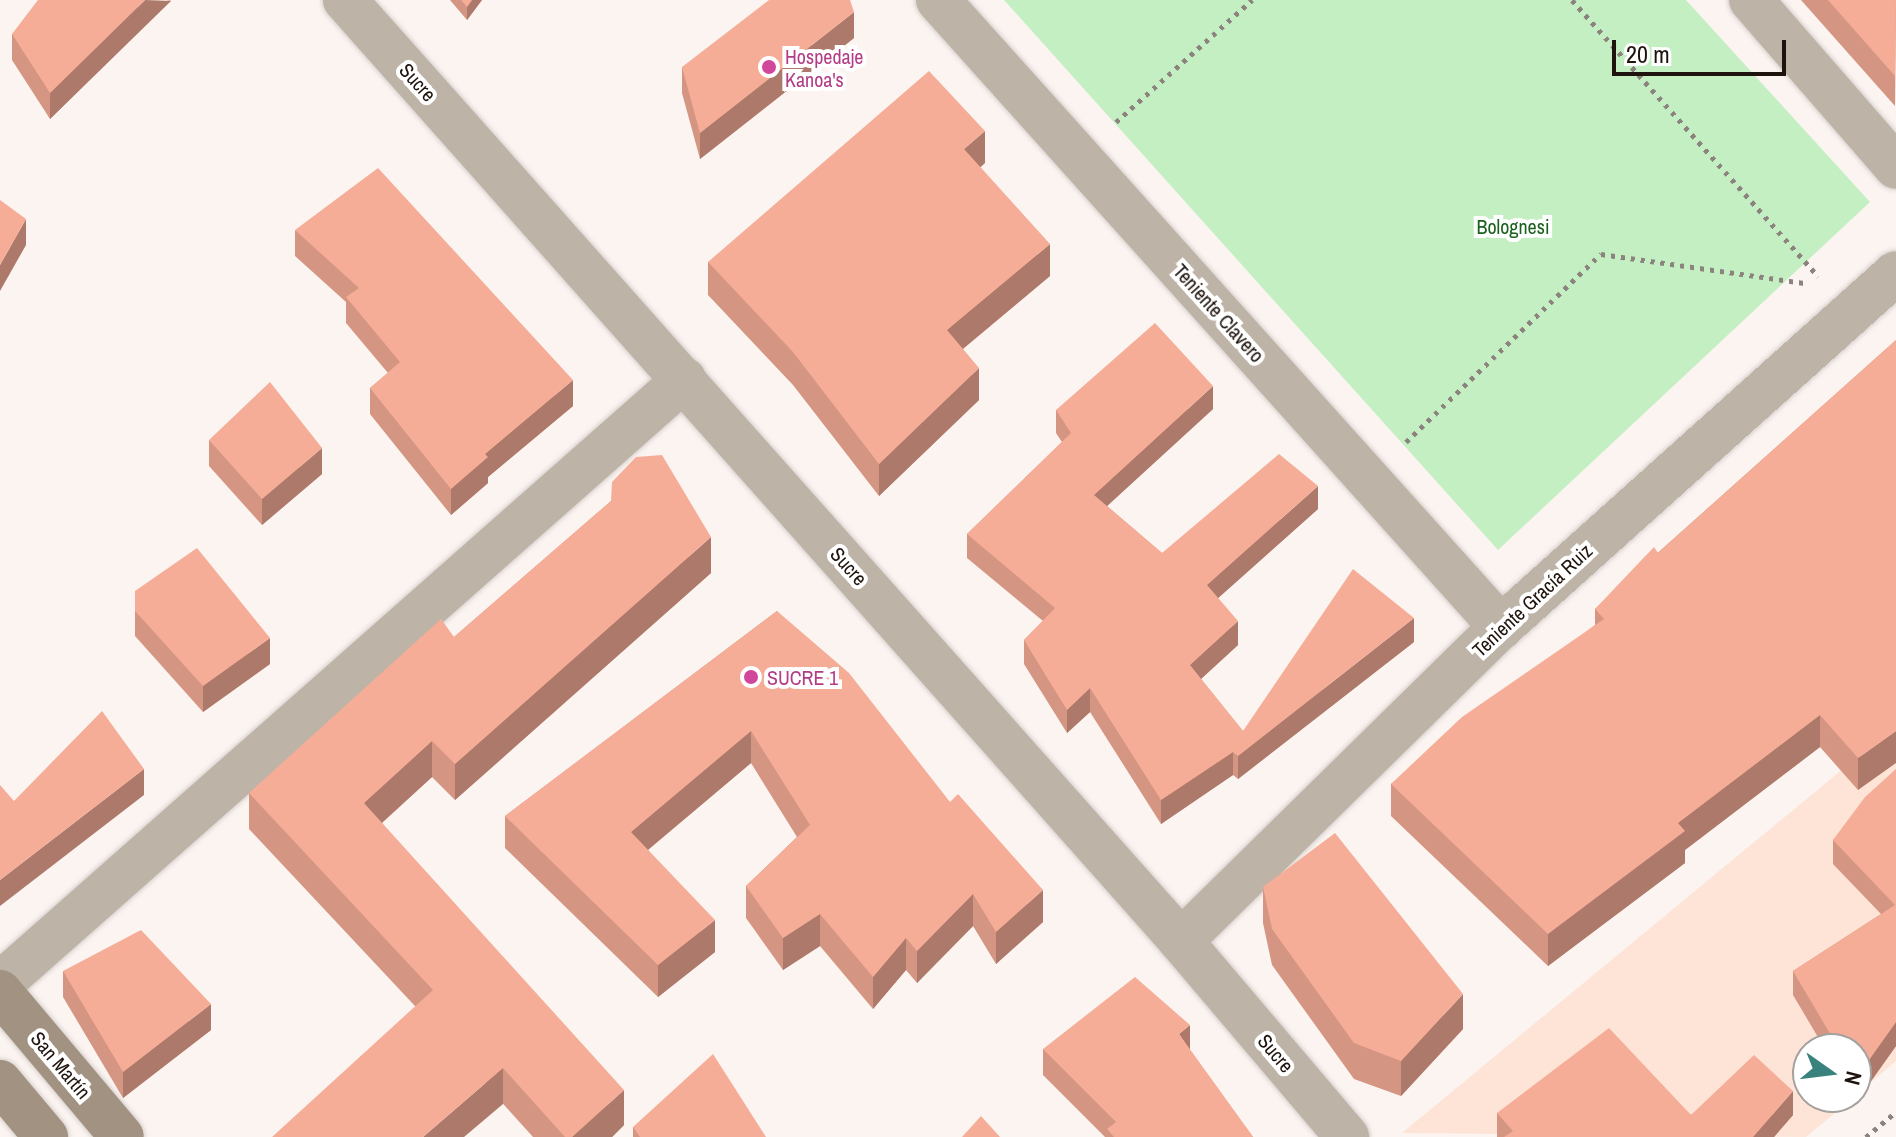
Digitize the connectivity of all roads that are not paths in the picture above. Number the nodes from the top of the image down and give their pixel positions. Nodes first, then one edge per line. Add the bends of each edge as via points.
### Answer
1 (345, 0) edge
2 (938, 0) edge
3 (1751, 0) edge
4 (1896, 167) edge
5 (1896, 273) edge
6 (684, 380) junction
7 (1501, 627) junction
8 (1181, 941) junction
9 (0, 984) edge
10 (0, 992) edge
11 (0, 1082) edge
12 (46, 1137) edge
13 (122, 1137) edge
14 (1347, 1137) edge

1 - 6 street, Sucre
2 - 7 street, Teniente Clavero
3 - 4 street
5 - 7 street, Teniente Gracía Ruiz
6 - 8 street, Sucre
6 - 9 street
7 - 8 street, Teniente Gracía Ruiz
8 - 14 street, Sucre
10 - 13 main road, San Martín
11 - 12 main road

